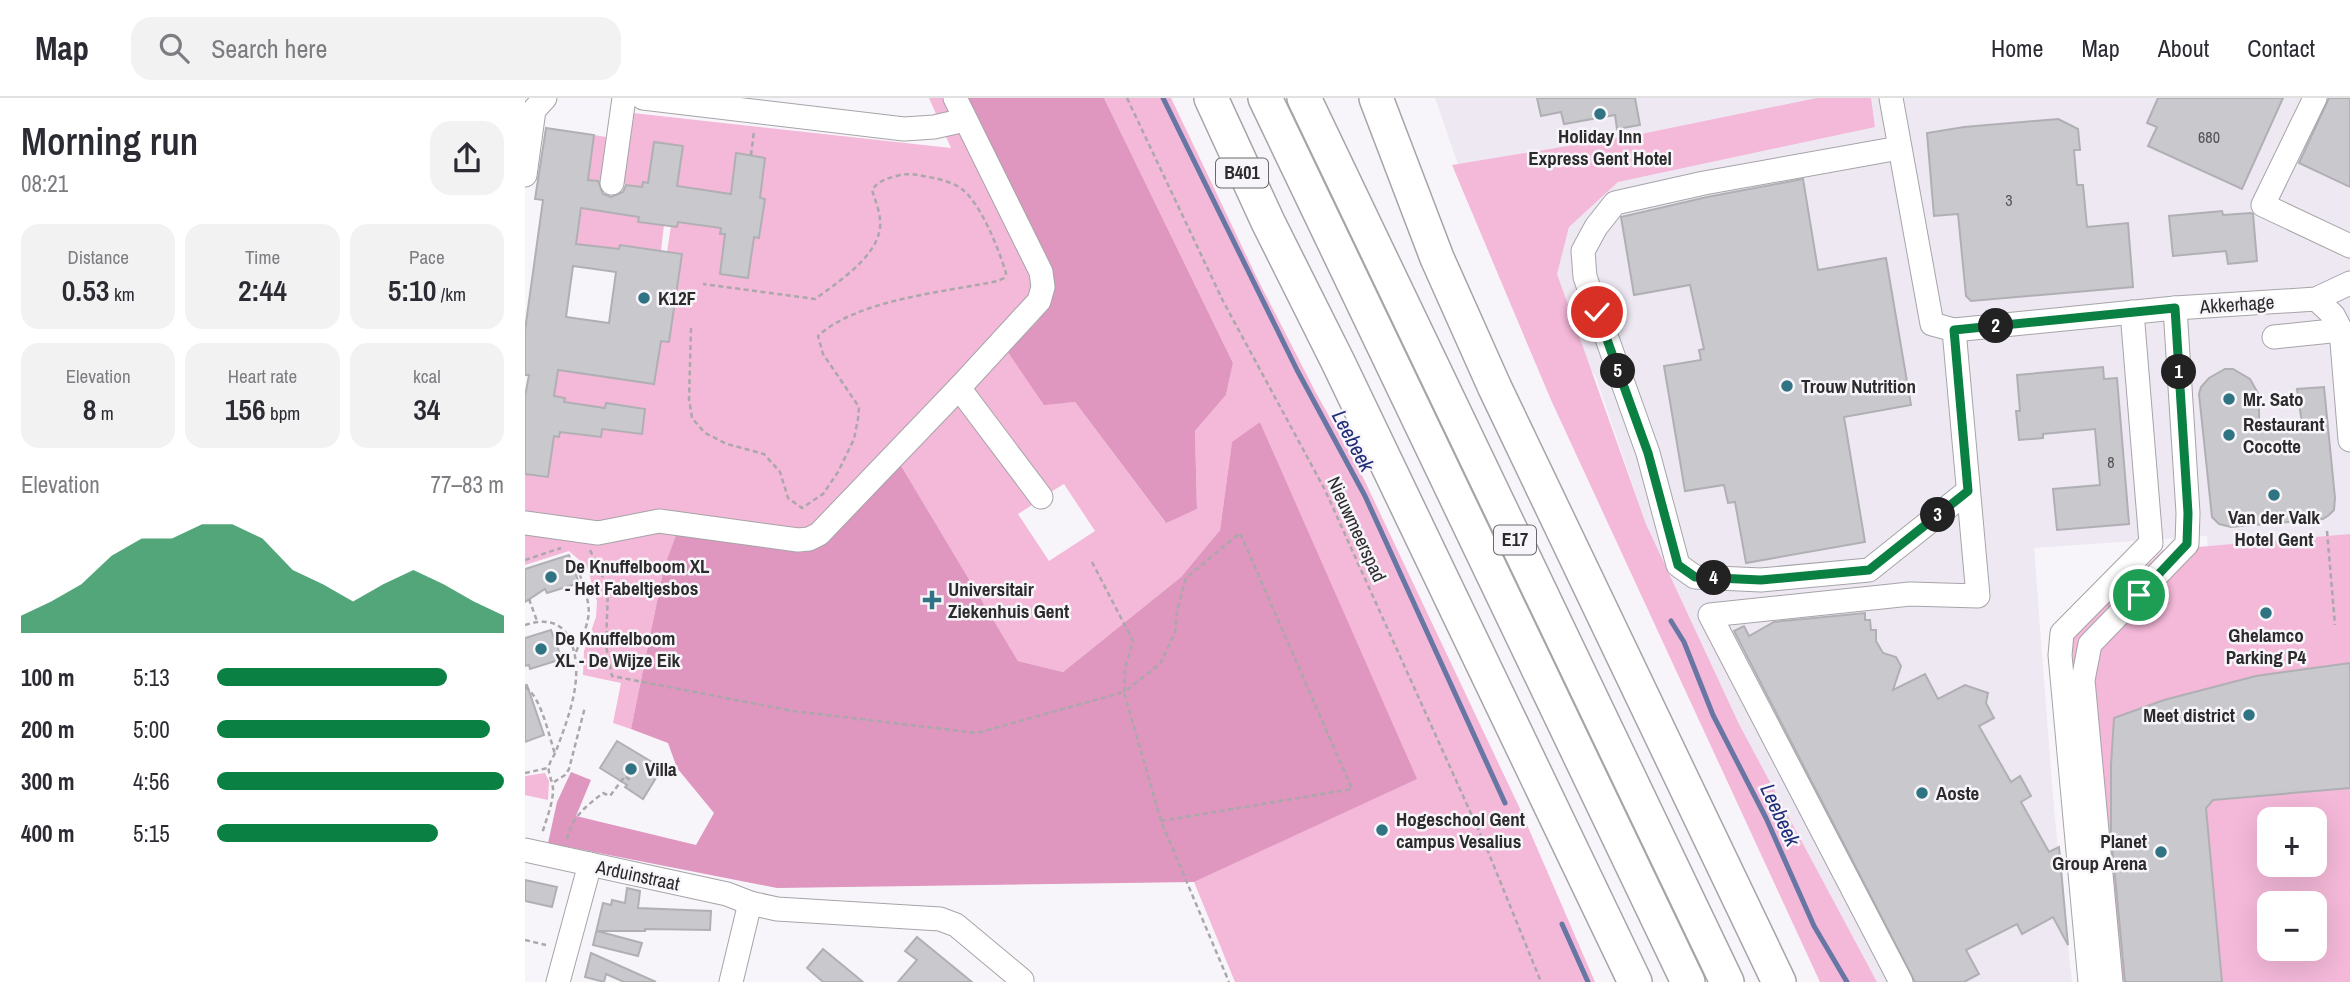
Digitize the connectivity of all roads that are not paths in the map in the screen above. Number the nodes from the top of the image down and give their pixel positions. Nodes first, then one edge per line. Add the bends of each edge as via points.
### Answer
1 (544, 98) edge
2 (624, 98) edge
3 (643, 98) edge
4 (955, 98) edge
5 (1202, 98) edge
6 (1211, 98) edge
7 (1265, 98) edge
8 (1304, 98) edge
9 (1891, 98) edge
10 (2315, 98) edge
11 (1380, 107) edge
12 (965, 120) junction
13 (1899, 148) junction
14 (525, 175) edge
15 (612, 183) dead end
16 (1268, 222) junction
17 (2350, 246) edge
18 (2348, 285) edge
19 (2316, 299) junction
20 (2175, 308) junction
21 (2132, 312) junction
22 (1954, 330) junction
23 (2341, 330) junction
24 (2274, 337) dead end
25 (959, 388) junction
26 (2350, 440) edge
27 (1968, 491) junction
28 (1041, 497) dead end
29 (525, 523) edge
30 (525, 850) edge
31 (590, 864) junction
32 (750, 903) junction
33 (1022, 980) dead end
34 (558, 982) edge
35 (731, 982) edge
36 (1635, 982) edge
37 (1688, 982) edge
38 (1727, 982) edge
39 (1779, 982) edge
40 (1901, 982) edge
41 (2090, 982) edge
42 (2111, 982) edge

1 - 14 street via 534,110
2 - 15 street
3 - 12 street via 904,129
4 - 12 street
5 - 16 highway, B401
6 - 16 highway
7 - 37 highway, E17
8 - 38 highway, E17
9 - 13 street
10 - 17 street via 2263,205
11 - 39 highway, E17 via 1437,258 1495,388
12 - 25 street via 1041,272 1043,287 1039,301
13 - 22 street via 1932,324
13 - 27 street via 1615,203 1583,251 1585,277 1648,453 1678,565 1695,577 1761,580 1869,570
16 - 36 highway
18 - 19 street, Akkerhage
18 - 23 street
19 - 20 street, Akkerhage
19 - 23 street
20 - 21 street, Akkerhage
20 - 42 street via 2187,544 2090,644 2083,680
21 - 22 street, Akkerhage
21 - 41 street via 2151,543 2062,633 2060,655
22 - 27 street
23 - 24 street
23 - 26 street
25 - 28 street
25 - 29 street via 819,534 809,539 659,521 574,539
27 - 40 street via 1978,596 1910,594 1710,615
30 - 31 street, Arduinstraat
31 - 32 street, Arduinstraat
31 - 34 street
32 - 33 street, Arduinstraat via 777,909 940,919 956,925
32 - 35 street

